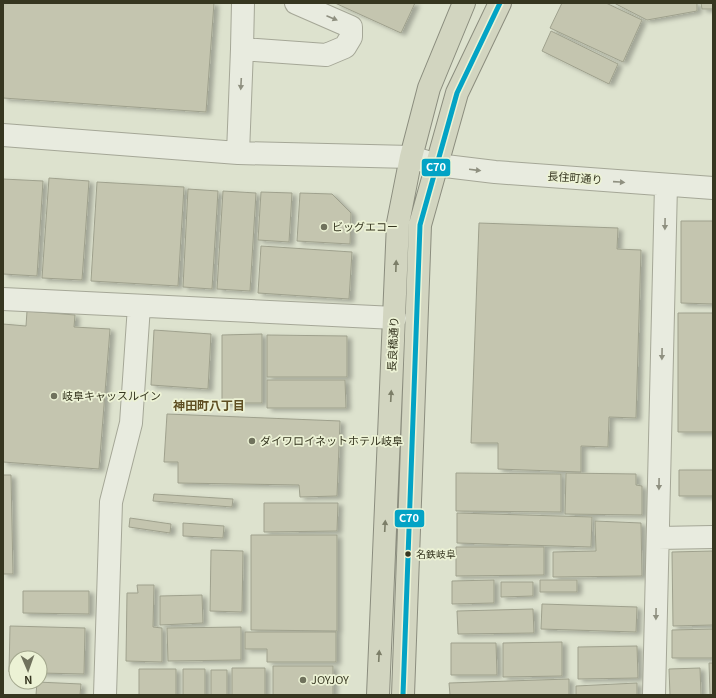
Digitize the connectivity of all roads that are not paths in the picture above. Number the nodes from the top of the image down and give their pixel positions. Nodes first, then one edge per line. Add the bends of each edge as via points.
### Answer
1 (243, 3) edge
2 (296, 3) edge
3 (464, 3) edge
4 (500, 3) edge
5 (242, 49) junction
6 (3, 135) edge
7 (238, 153) junction
8 (411, 157) junction
9 (437, 165) junction
10 (666, 185) junction
11 (713, 188) edge
12 (3, 299) edge
13 (139, 306) junction
14 (394, 318) junction
15 (713, 537) edge
16 (658, 538) junction
17 (105, 695) edge
18 (378, 695) edge
19 (403, 695) edge
20 (654, 695) edge

1 - 5 street
2 -> 5 street via 351,27 351,38 345,47 326,55
3 - 8 highway, 長良橋通り via 429,88
4 - 9 highway, 長良橋通り via 457,93
5 -> 7 street
6 - 7 street, 長住町通り
7 - 8 street, 長住町通り
8 - 9 street, 長住町通り
14 -> 8 highway, 長良橋通り via 398,223
9 -> 10 street, 長住町通り
9 - 19 highway, 長良橋通り via 420,225
10 - 11 street, 長住町通り
10 -> 16 street
12 - 13 street
13 - 14 street
13 - 17 street via 131,423 111,502
18 -> 14 highway, 長良橋通り
15 - 16 street
16 -> 20 street

